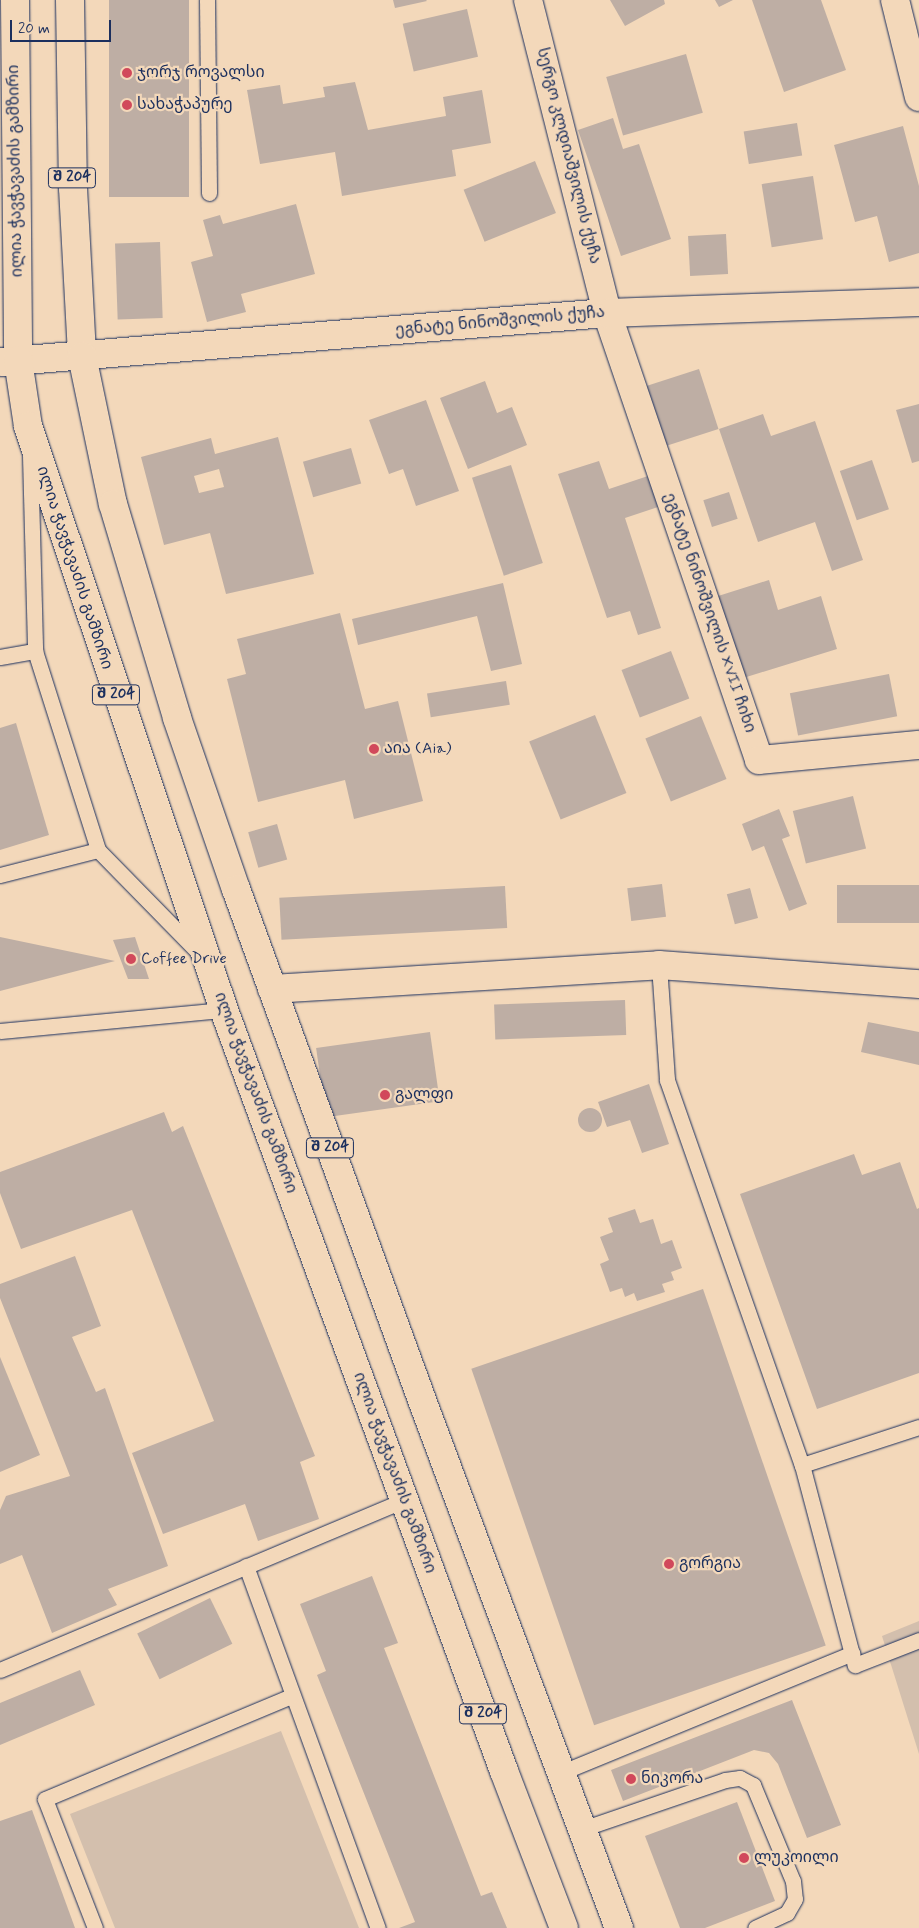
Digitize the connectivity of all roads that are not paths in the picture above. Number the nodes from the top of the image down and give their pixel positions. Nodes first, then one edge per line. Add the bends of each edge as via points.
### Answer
1 (15, 0) edge
2 (70, 0) edge
3 (206, 0) edge
4 (528, 0) edge
5 (895, 0) edge
6 (919, 97) edge
7 (209, 193) dead end
8 (919, 302) edge
9 (608, 313) junction
10 (82, 356) junction
11 (9, 361) edge
12 (28, 426) junction
13 (35, 650) junction
14 (0, 657) edge
15 (919, 745) edge
16 (98, 850) junction
17 (0, 875) edge
18 (208, 962) junction
19 (658, 965) junction
20 (919, 984) edge
21 (272, 988) junction
22 (224, 1010) junction
23 (0, 1032) edge
24 (919, 1427) edge
25 (802, 1465) junction
26 (404, 1500) junction
27 (246, 1566) junction
28 (919, 1640) edge
29 (852, 1653) junction
30 (0, 1670) edge
31 (291, 1696) junction
32 (560, 1773) junction
33 (582, 1829) junction
34 (95, 1928) edge
35 (378, 1928) edge
36 (564, 1928) edge
37 (619, 1928) edge
38 (755, 1928) edge

1 - 11 main road, ილია ჭავჭავაძის გამზირი / შ 204
2 - 10 main road, შ 204 via 72,188
3 - 7 lane
4 - 9 main road, სერგო კლდიაშვილის ქუჩა
5 - 6 main road
8 - 9 main road, ეგნატე ნინოშვილის ქუჩა
9 - 10 main road, ეგნატე ნინოშვილის ქუჩა
9 - 15 main road, ეგნატე ნინოშვილის XVII ჩიხი via 759,760
10 - 11 main road, ეგნატე ნინოშვილის ქუჩა
10 - 21 main road, შ 204 via 113,504 174,708
11 - 12 main road, ილია ჭავჭავაძის გამზირი / შ 204
12 - 13 lane
12 - 18 main road, ილია ჭავჭავაძის გამზირი / შ 204
13 - 14 lane
13 - 16 lane
16 - 17 lane
16 - 18 lane
18 - 22 main road, ილია ჭავჭავაძის გამზირი / შ 204
19 - 20 main road
19 - 21 main road
19 - 25 lane via 667,1080
21 - 32 main road, შ 204
22 - 23 lane
22 - 26 main road, ილია ჭავჭავაძის გამზირი / შ 204
24 - 25 lane
25 - 29 lane
26 - 27 lane
26 - 36 main road, ილია ჭავჭავაძის გამზირი / შ 204
27 - 30 lane
27 - 31 lane
28 - 29 lane via 855,1665
29 - 32 lane
31 - 34 lane via 45,1799
31 - 35 lane
32 - 33 main road, შ 204
33 - 37 main road, შ 204
33 - 38 lane via 725,1780 740,1778 753,1785 793,1881 795,1899 787,1913

